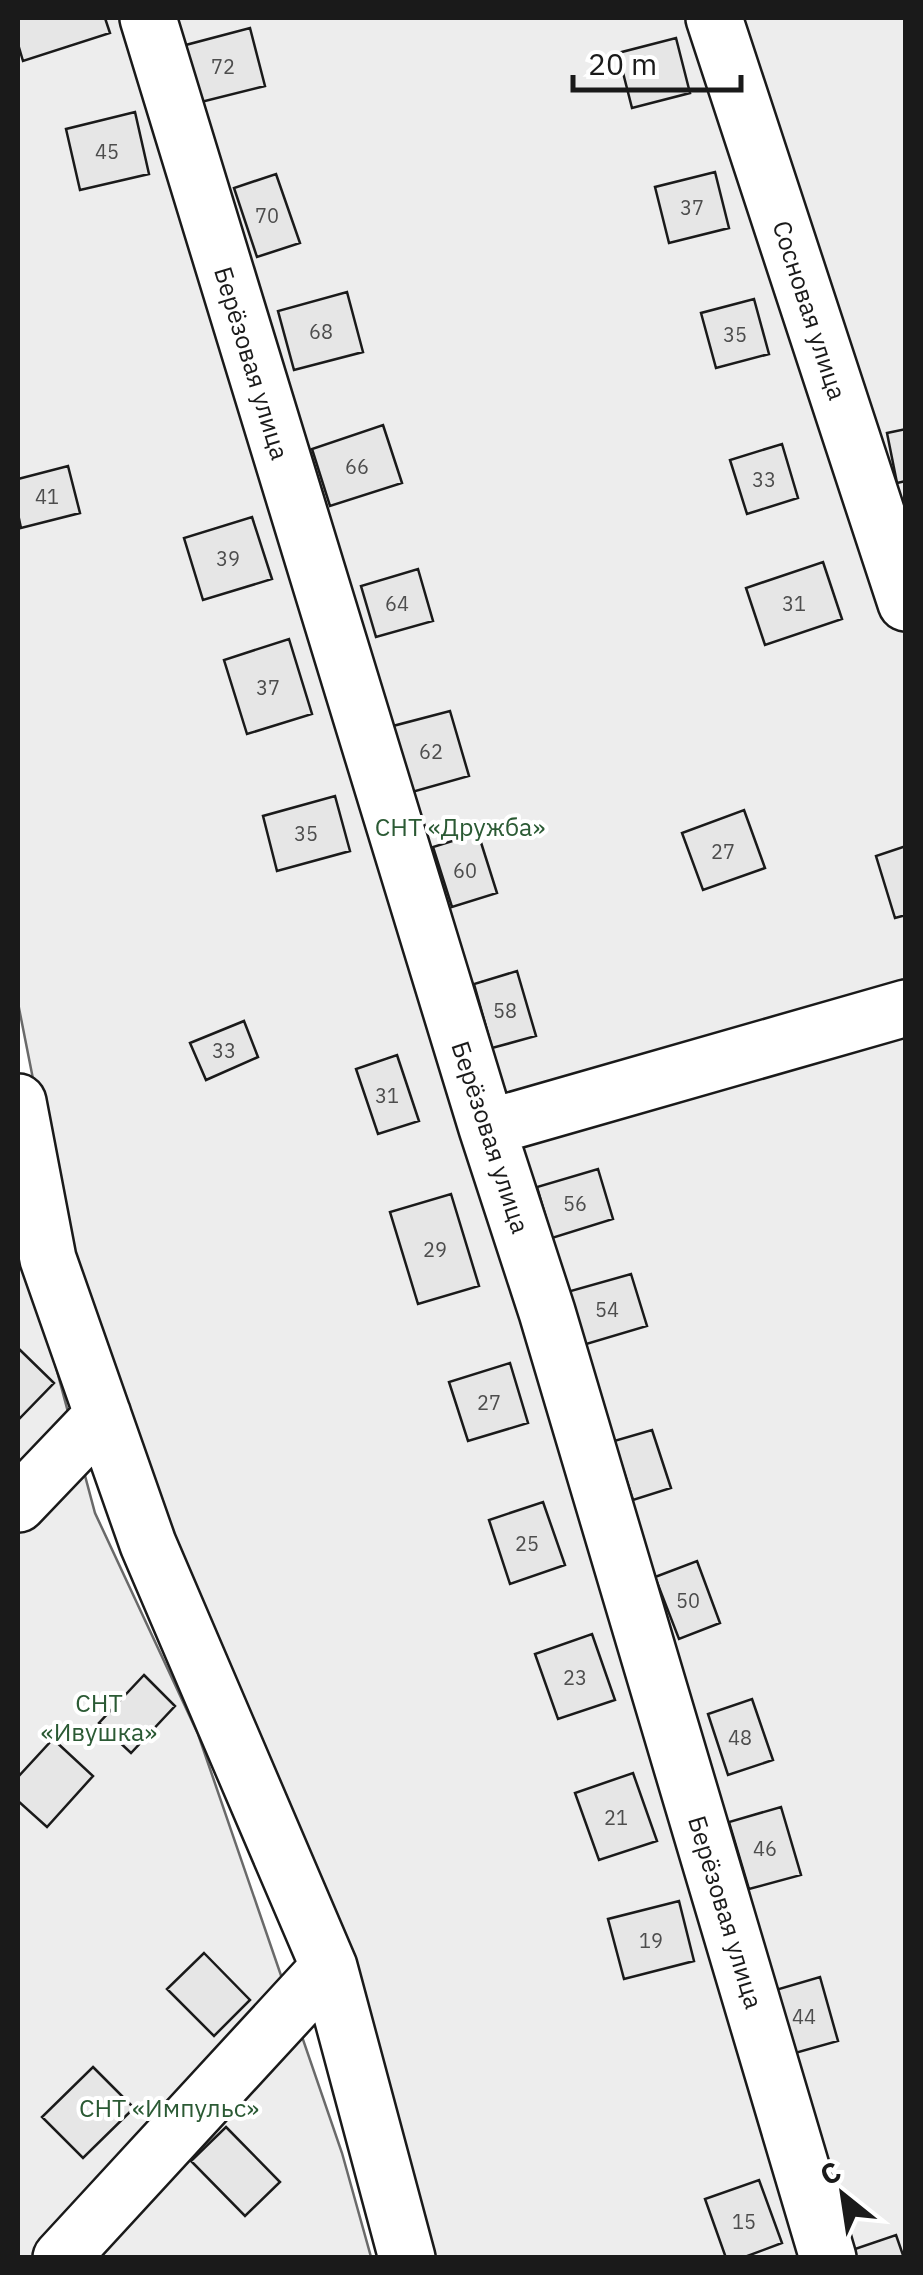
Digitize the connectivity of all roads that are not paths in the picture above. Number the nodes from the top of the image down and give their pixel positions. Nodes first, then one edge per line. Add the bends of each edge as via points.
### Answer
1 (148, 18) edge
2 (714, 18) edge
3 (906, 603) edge
4 (906, 1008) edge
5 (18, 1102) edge
6 (487, 1128) junction
7 (103, 1415) junction
8 (18, 1504) edge
9 (328, 1967) junction
10 (61, 2258) edge
11 (408, 2258) edge
12 (828, 2258) edge

1 - 6 lane, Берёзовая улица
2 - 3 lane, Сосновая улица
4 - 6 lane
5 - 7 lane via 48,1259
6 - 12 lane, Берёзовая улица via 548,1312
7 - 8 lane
7 - 9 lane via 148,1544
9 - 10 lane
9 - 11 lane

